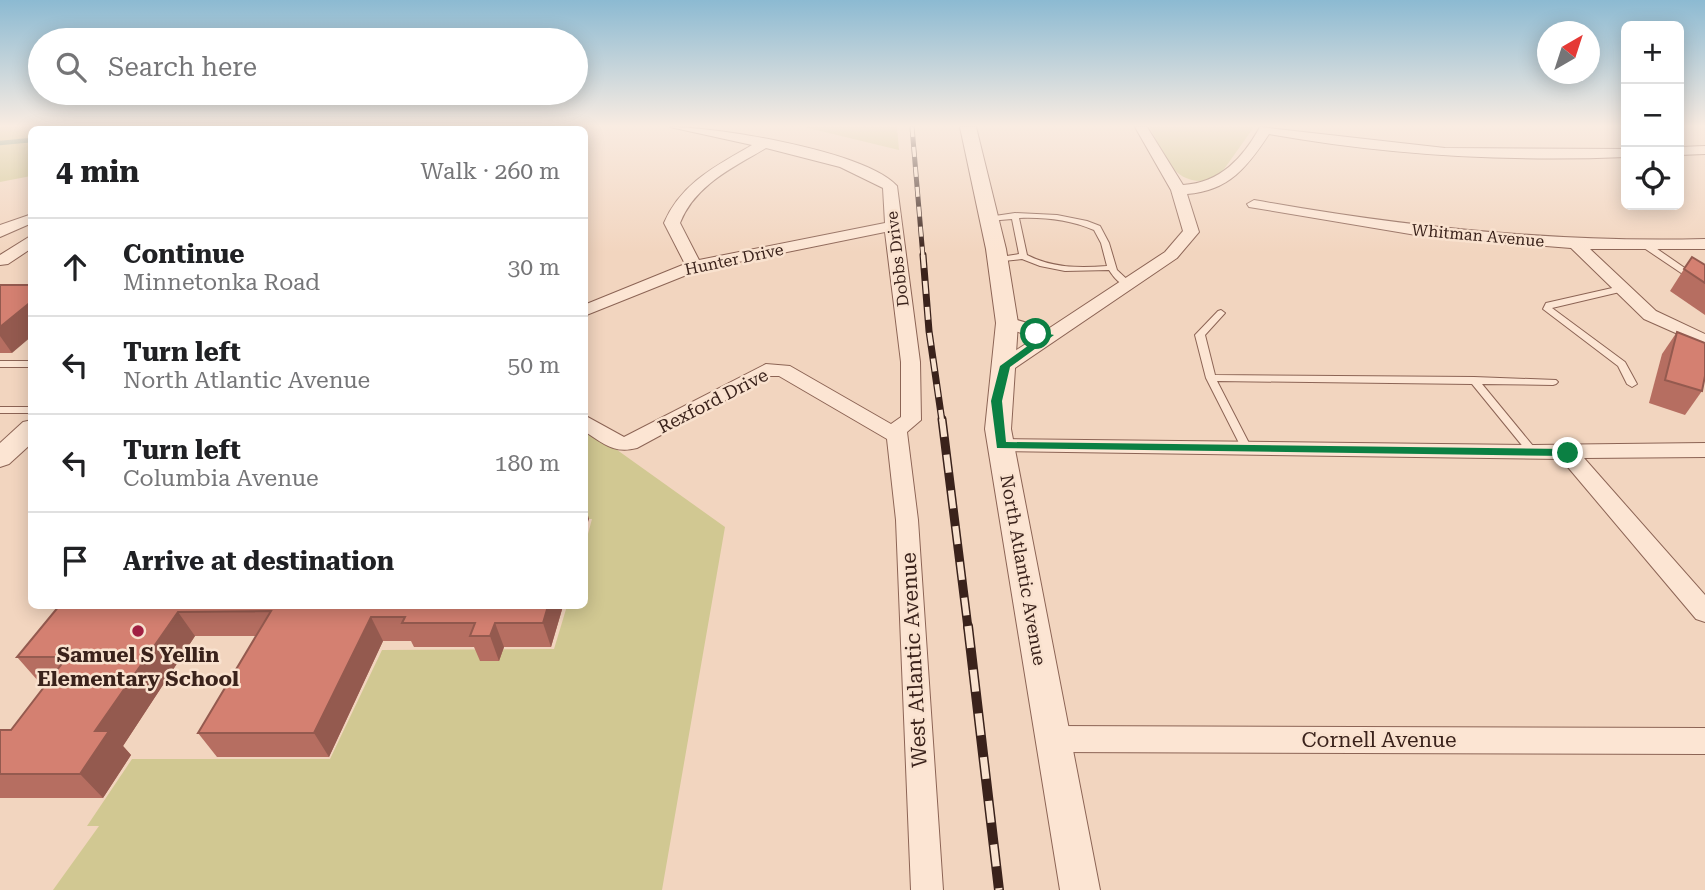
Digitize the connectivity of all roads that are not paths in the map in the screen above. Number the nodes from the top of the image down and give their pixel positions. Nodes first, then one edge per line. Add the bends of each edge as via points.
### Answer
1 (725, 169) edge
2 (855, 169) edge
3 (977, 169) edge
4 (1165, 169) edge
5 (1235, 169) edge
6 (1178, 190) junction
7 (1254, 204) dead end
8 (1015, 215) junction
9 (28, 219) edge
10 (988, 219) junction
11 (890, 226) junction
12 (0, 232) edge
13 (28, 243) edge
14 (1574, 243) junction
15 (1705, 244) edge
16 (1647, 246) junction
17 (1023, 256) junction
18 (997, 260) junction
19 (1, 261) edge
20 (28, 261) edge
21 (694, 266) junction
22 (1109, 268) junction
23 (1128, 284) junction
24 (1705, 286) edge
25 (1620, 289) junction
26 (588, 309) edge
27 (1221, 313) dead end
28 (1007, 322) junction
29 (1049, 335) junction
30 (1705, 341) edge
31 (28, 363) edge
32 (0, 364) edge
33 (1005, 366) junction
34 (1211, 378) junction
35 (1474, 380) junction
36 (1553, 382) dead end
37 (1632, 384) dead end
38 (0, 410) edge
39 (28, 410) edge
40 (588, 424) edge
41 (901, 428) junction
42 (28, 432) edge
43 (1001, 446) junction
44 (1246, 447) junction
45 (1705, 450) edge
46 (1533, 453) junction
47 (1568, 453) junction
48 (0, 458) edge
49 (1705, 612) edge
50 (1052, 739) junction
51 (1705, 741) edge
52 (928, 890) edge
53 (1080, 890) edge

1 - 21 street via 677,204 672,223
2 - 11 street, Dobbs Drive via 890,186
3 - 10 street, North Atlantic Avenue
4 - 6 street
5 - 6 street via 1221,183
6 - 23 street via 1190,214 1191,232 1171,255
7 - 14 street, Whitman Avenue via 1418,230
8 - 10 lane
8 - 17 lane
8 - 22 lane via 1071,220 1097,228
9 - 12 street
10 - 18 street, North Atlantic Avenue
11 - 21 street, Hunter Drive
11 - 41 street, Dobbs Drive via 913,386 911,420
13 - 19 street
14 - 16 street, Whitman Avenue
14 - 25 street
15 - 16 street, Whitman Avenue
16 - 24 lane
17 - 18 lane
17 - 22 lane via 1073,270
18 - 28 street, North Atlantic Avenue
19 - 20 street
21 - 26 street, Hunter Drive
22 - 23 lane
23 - 29 street
25 - 30 street via 1650,315
25 - 37 lane via 1547,309 1622,364
27 - 34 lane via 1200,335
28 - 29 street
28 - 33 street, North Atlantic Avenue
29 - 33 street
31 - 32 lane
33 - 43 street, North Atlantic Avenue via 997,401
34 - 35 lane
34 - 44 lane
35 - 36 lane
35 - 46 lane
38 - 39 lane
40 - 41 street, Rexford Drive via 618,445 630,443 766,370 783,370 881,430 891,433
41 - 52 street, West Atlantic Avenue
42 - 48 street
43 - 44 street
43 - 50 street, North Atlantic Avenue
44 - 46 street
45 - 47 street
46 - 47 street
47 - 49 street
50 - 51 street, Cornell Avenue
50 - 53 street, North Atlantic Avenue

